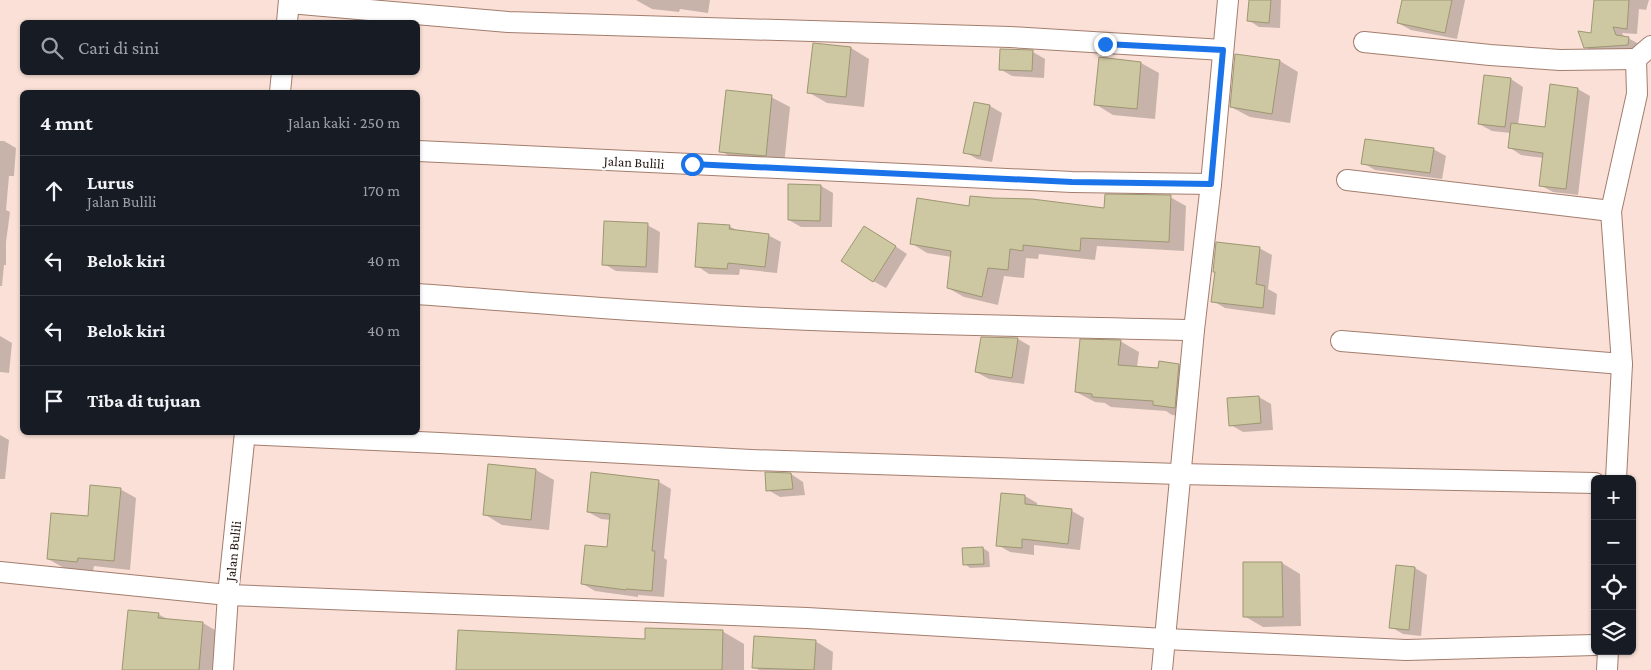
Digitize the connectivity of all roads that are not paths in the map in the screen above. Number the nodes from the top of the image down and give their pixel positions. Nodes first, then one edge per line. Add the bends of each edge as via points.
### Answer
1 (1228, 0) edge
2 (288, 9) edge
3 (1364, 42) dead end
4 (1651, 46) edge
5 (1223, 50) junction
6 (1636, 59) junction
7 (282, 75) edge
8 (280, 90) edge
9 (420, 151) edge
10 (1347, 180) dead end
11 (1211, 184) junction
12 (1612, 211) junction
13 (420, 294) edge
14 (1194, 330) junction
15 (1341, 341) dead end
16 (1622, 364) junction
17 (245, 435) edge
18 (286, 435) edge
19 (1179, 474) junction
20 (1616, 475) edge
21 (1591, 483) edge
22 (0, 572) edge
23 (228, 595) junction
24 (1164, 639) junction
25 (1591, 645) edge
26 (1608, 655) edge
27 (223, 670) edge
28 (1162, 670) edge
29 (1607, 670) edge

1 - 5 street
2 - 5 street via 508,22 1029,38
3 - 6 street via 1560,60
4 - 6 street
5 - 11 street
6 - 12 street via 1637,94
7 - 8 street
9 - 11 street, Jalan Bulili via 1072,182
10 - 12 street
11 - 14 street
12 - 16 street
13 - 14 street via 810,320
14 - 19 street
15 - 16 street
16 - 20 street
17 - 23 street, Jalan Bulili
18 - 19 street via 751,460
19 - 21 street
19 - 24 street
22 - 23 street
23 - 24 street via 797,618
23 - 27 street, Jalan Bulili
24 - 25 street via 1406,650
24 - 28 street
26 - 29 street

